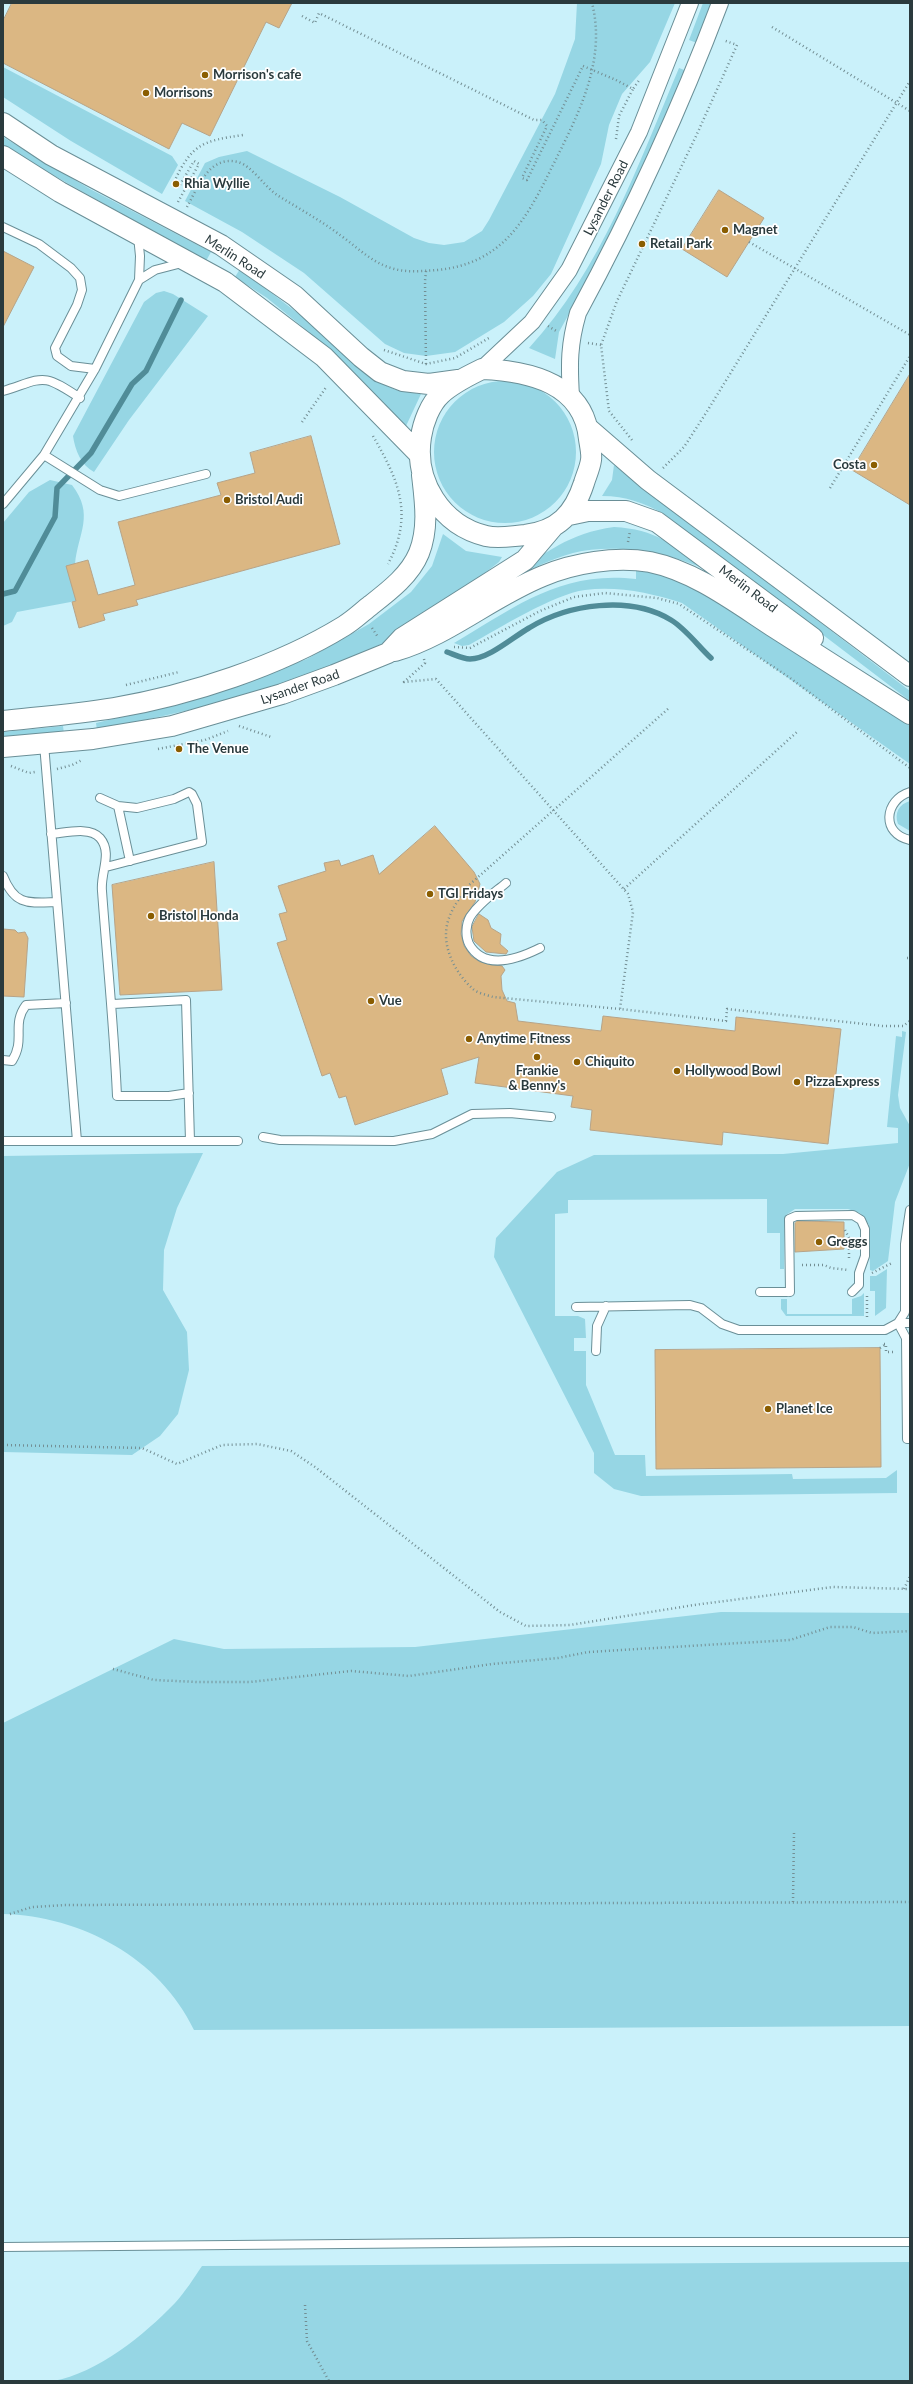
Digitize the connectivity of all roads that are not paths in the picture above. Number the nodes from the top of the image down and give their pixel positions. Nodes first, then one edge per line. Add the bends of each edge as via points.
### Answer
1 (690, 3) edge
2 (720, 3) edge
3 (3, 123) edge
4 (3, 156) edge
5 (3, 227) edge
6 (137, 234) junction
7 (187, 262) junction
8 (139, 280) junction
9 (482, 369) junction
10 (95, 370) junction
11 (461, 379) junction
12 (3, 391) edge
13 (571, 396) junction
14 (80, 398) junction
15 (588, 428) junction
16 (418, 453) junction
17 (44, 455) junction
18 (206, 474) dead end
19 (422, 475) junction
20 (3, 504) edge
21 (569, 515) junction
22 (553, 528) junction
23 (388, 654) junction
24 (906, 672) edge
25 (910, 713) edge
26 (3, 720) edge
27 (44, 744) junction
28 (3, 747) edge
29 (910, 792) edge
30 (100, 798) dead end
31 (118, 806) junction
32 (51, 834) junction
33 (910, 840) edge
34 (130, 860) junction
35 (106, 867) junction
36 (3, 876) edge
37 (506, 883) dead end
38 (58, 902) junction
39 (540, 948) dead end
40 (66, 1003) junction
41 (113, 1004) junction
42 (3, 1060) edge
43 (189, 1093) junction
44 (551, 1117) dead end
45 (263, 1137) dead end
46 (3, 1141) edge
47 (77, 1141) junction
48 (190, 1141) junction
49 (238, 1141) dead end
50 (910, 1210) edge
51 (760, 1292) dead end
52 (852, 1292) dead end
53 (606, 1306) junction
54 (576, 1307) dead end
55 (898, 1323) junction
56 (910, 1323) edge
57 (596, 1351) dead end
58 (910, 1439) edge
59 (910, 2242) edge
60 (3, 2247) edge

1 - 9 street, Lysander Road via 650,107 569,270 536,318
2 - 13 street, Lysander Road via 663,142 578,313 570,340
3 - 11 street, Merlin Road via 51,155 221,245 295,296 380,372 403,381 429,384
4 - 6 street, Merlin Road via 60,192
5 - 10 lane via 39,244 80,278 82,290 55,348 56,356 71,366
6 - 7 street, Merlin Road
6 - 8 lane via 140,256
7 - 8 lane via 167,265
7 - 16 street, Merlin Road via 225,282 324,357 329,379
8 - 10 lane
9 - 11 street
9 - 13 street via 512,370 545,379
10 - 14 lane
11 - 16 street via 440,395 423,424
12 - 14 lane via 37,379 50,379
13 - 15 street via 583,414
14 - 17 lane
15 - 21 street via 591,460 580,493
15 - 24 street via 648,480
16 - 19 street
17 - 18 lane via 100,490 119,496
17 - 20 lane
19 - 22 street via 431,497 457,523 484,535 499,538
19 - 26 street via 425,536 419,554 409,571 345,626 275,661 172,696 114,708
21 - 22 street, Lysander Road
21 - 25 street, Merlin Road via 588,511 626,511 657,522
22 - 23 street, Lysander Road via 525,560 402,638
23 - 25 street via 416,645 542,576 602,561 649,562 674,570 718,592
23 - 27 street, Lysander Road via 282,694 172,726
27 - 28 street, Lysander Road
27 - 32 lane
29 - 33 lane via 896,799 889,819 896,833
30 - 31 lane
31 - 34 lane
31 - 34 lane via 137,808 174,799 189,792 197,804 202,842
32 - 35 lane via 88,831 100,836 105,846
32 - 38 lane
34 - 35 lane
35 - 41 lane via 101,888
36 - 38 lane via 9,891 16,898 34,903
37 - 39 lane via 479,906 470,918 466,929 473,950 481,958 492,961 512,959
38 - 40 lane
40 - 42 lane via 26,1005 19,1015 19,1050 12,1060
40 - 47 lane
41 - 43 lane via 117,1096 169,1096
41 - 43 lane via 186,1000
43 - 48 lane
44 - 45 lane via 510,1112 472,1114 432,1134 394,1141 280,1140
46 - 47 lane
47 - 48 lane
48 - 49 lane
50 - 55 lane via 905,1244 906,1307
51 - 52 lane via 788,1292 789,1219 796,1216 853,1215 861,1220 866,1229 865,1256 859,1273 859,1285
53 - 54 lane
53 - 55 lane via 696,1306 722,1324 747,1331 877,1331 893,1328
53 - 57 lane via 597,1326
55 - 56 lane
55 - 58 lane via 906,1338 907,1439
59 - 60 lane

